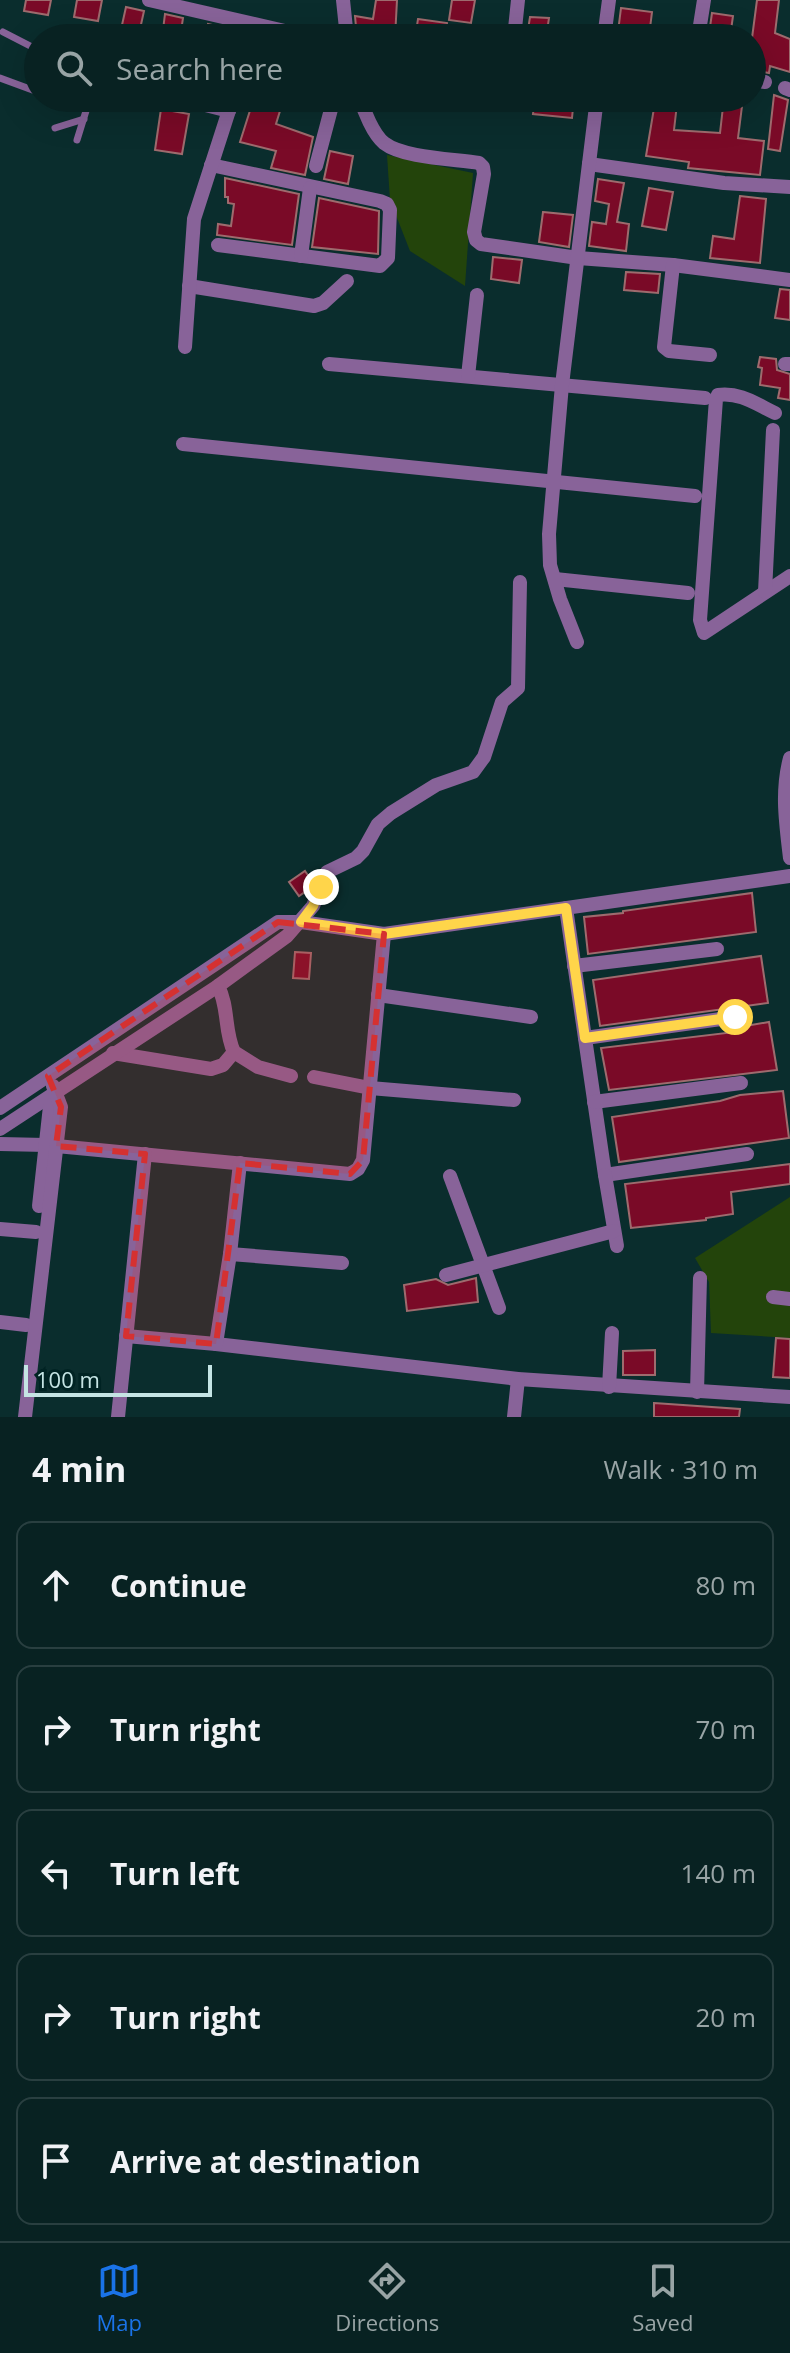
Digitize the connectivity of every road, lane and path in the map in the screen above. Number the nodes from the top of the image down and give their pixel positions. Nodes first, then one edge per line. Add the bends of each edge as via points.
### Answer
1 (149, 0) edge
2 (343, 0) edge
3 (518, 0) edge
4 (609, 0) edge
5 (704, 0) edge
6 (168, 3) edge
7 (233, 24) edge
8 (346, 24) edge
9 (515, 24) edge
10 (606, 24) edge
11 (700, 24) edge
12 (3, 32) dead end
13 (24, 43) edge
14 (0, 78) edge
15 (24, 87) edge
16 (86, 112) edge
17 (228, 112) edge
18 (330, 112) edge
19 (364, 112) edge
20 (595, 112) edge
21 (84, 119) junction
22 (55, 128) dead end
23 (77, 140) dead end
24 (589, 164) junction
25 (211, 165) junction
26 (316, 166) dead end
27 (790, 187) edge
28 (310, 188) junction
29 (218, 245) dead end
30 (301, 256) junction
31 (578, 258) junction
32 (673, 265) junction
33 (790, 280) edge
34 (347, 281) dead end
35 (189, 286) junction
36 (477, 295) dead end
37 (185, 347) dead end
38 (710, 355) dead end
39 (329, 364) dead end
40 (468, 376) junction
41 (562, 385) junction
42 (705, 398) dead end
43 (775, 413) dead end
44 (773, 430) dead end
45 (183, 444) dead end
46 (553, 482) junction
47 (695, 496) dead end
48 (790, 576) edge
49 (555, 579) junction
50 (520, 582) dead end
51 (765, 592) junction
52 (688, 593) dead end
53 (577, 642) dead end
54 (790, 758) edge
55 (790, 858) edge
56 (790, 876) edge
57 (566, 908) junction
58 (301, 922) junction
59 (384, 934) junction
60 (717, 949) dead end
61 (574, 966) junction
62 (218, 986) junction
63 (378, 995) junction
64 (531, 1017) dead end
65 (735, 1017) dead end
66 (585, 1038) junction
67 (234, 1052) junction
68 (113, 1053) junction
69 (48, 1076) junction
70 (291, 1076) dead end
71 (314, 1077) dead end
72 (741, 1083) dead end
73 (370, 1088) junction
74 (56, 1097) junction
75 (514, 1100) dead end
76 (594, 1102) junction
77 (0, 1108) edge
78 (0, 1129) edge
79 (0, 1144) edge
80 (51, 1146) junction
81 (145, 1154) junction
82 (747, 1154) dead end
83 (240, 1163) junction
84 (605, 1175) junction
85 (450, 1176) dead end
86 (0, 1229) edge
87 (36, 1232) junction
88 (230, 1254) junction
89 (342, 1263) dead end
90 (483, 1265) junction
91 (446, 1275) dead end
92 (700, 1278) dead end
93 (773, 1297) dead end
94 (790, 1299) edge
95 (499, 1308) dead end
96 (0, 1322) edge
97 (26, 1325) junction
98 (612, 1333) dead end
99 (126, 1336) junction
100 (216, 1344) junction
101 (518, 1379) junction
102 (609, 1387) junction
103 (697, 1392) junction
104 (790, 1397) edge
105 (15, 1417) edge
106 (24, 1417) edge
107 (118, 1417) edge
108 (514, 1417) edge

1 - 6 street
2 - 8 street
3 - 9 street
4 - 10 street
5 - 11 street
6 - 7 street
12 - 13 lane
14 - 15 lane
16 - 21 lane
17 - 25 street
18 - 26 street
19 - 31 street via 383,143 483,167 476,240
20 - 24 street
21 - 22 lane
21 - 23 lane
24 - 27 street
24 - 31 street
25 - 28 street
25 - 35 street via 194,219
28 - 30 street
28 - 30 street via 387,204 388,258 380,266
29 - 30 street
31 - 32 street
31 - 41 street
32 - 33 street
32 - 38 street via 664,347
34 - 35 street via 314,306
35 - 37 street
36 - 40 street
39 - 40 street
40 - 41 street
41 - 42 street
41 - 46 street
43 - 51 street via 742,396 724,394 716,399 700,620 704,633
44 - 51 street
45 - 46 street
46 - 47 street
46 - 49 street via 549,534
48 - 51 street
49 - 52 street
49 - 53 street
50 - 58 street via 518,688 502,702 478,767 436,785 378,824 356,858 327,872
54 - 55 street via 783,803
56 - 57 street
57 - 59 street
57 - 61 street
58 - 59 street
58 - 62 street
58 - 69 street via 278,922
59 - 63 street
60 - 61 street
61 - 66 street
62 - 67 street via 226,1001
62 - 68 street
63 - 64 street
63 - 73 street
65 - 66 street
66 - 76 street
67 - 68 street via 211,1069
67 - 70 street via 258,1067
68 - 74 street
69 - 74 street
69 - 77 street
71 - 73 street
72 - 76 street
73 - 75 street
73 - 83 street via 363,1160 350,1174
74 - 78 street
74 - 80 street via 50,1106
76 - 84 street
79 - 80 street
80 - 81 street
80 - 87 street
80 - 106 street
81 - 83 street
81 - 99 street
82 - 84 street
83 - 88 street
84 - 90 street via 616,1239
85 - 90 street
86 - 87 street
87 - 97 street
88 - 89 street
88 - 100 street
90 - 91 street
90 - 95 street
92 - 103 street
93 - 94 street
96 - 97 street
97 - 105 street
98 - 102 street
99 - 100 street
99 - 107 street
100 - 101 street
101 - 102 street
101 - 108 street
102 - 103 street
103 - 104 street

